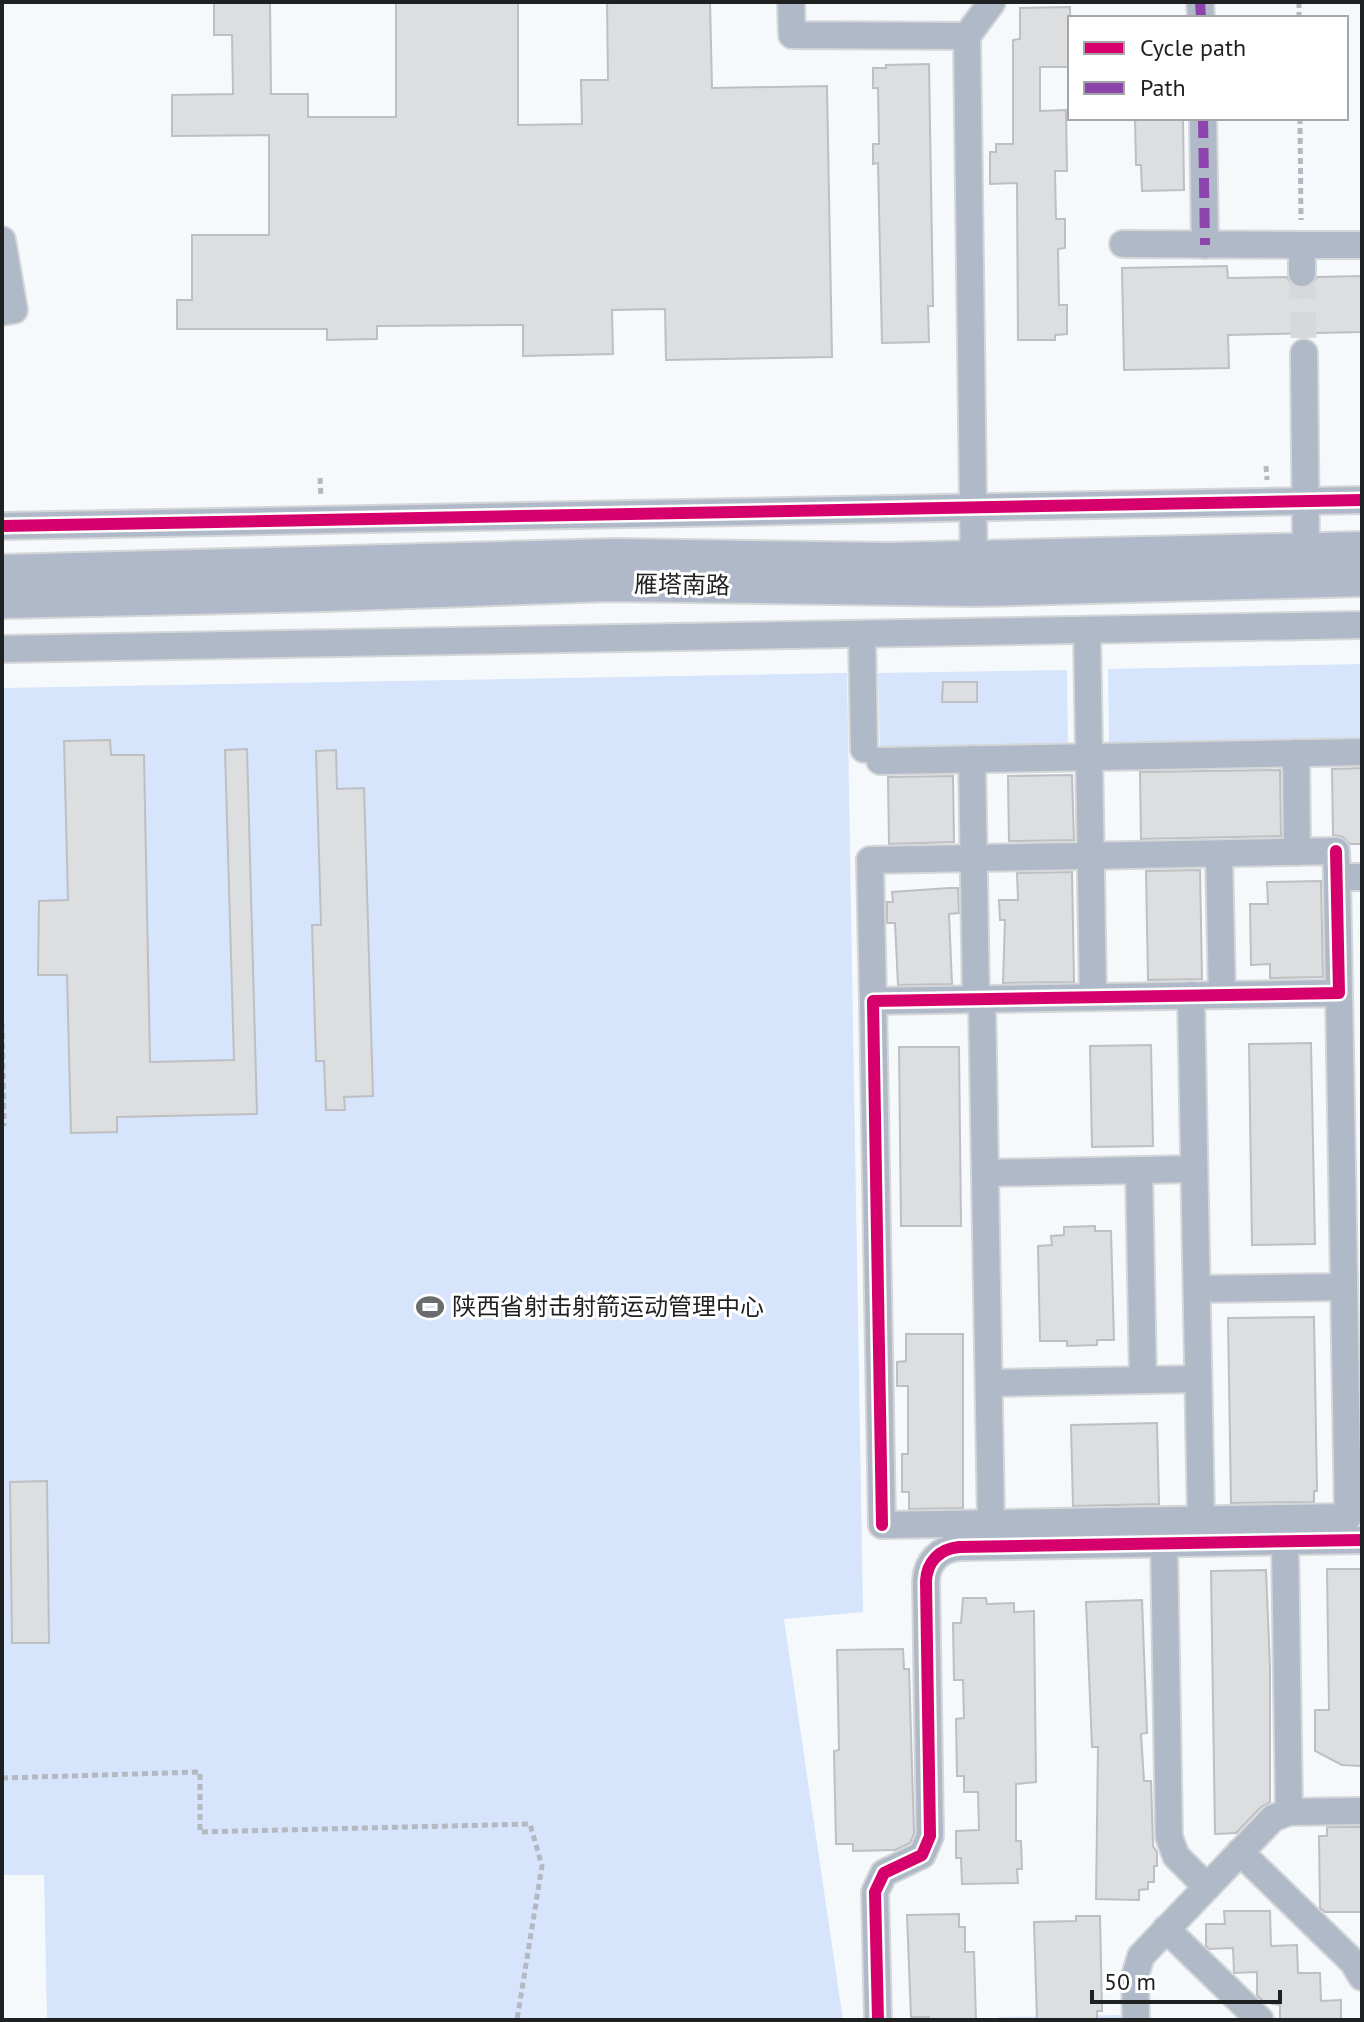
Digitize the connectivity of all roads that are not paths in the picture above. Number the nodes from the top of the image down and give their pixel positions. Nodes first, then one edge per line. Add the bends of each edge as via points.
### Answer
1 (791, 2) edge
2 (992, 2) edge
3 (967, 36) junction
4 (1203, 120) edge
5 (2, 240) edge
6 (1123, 244) dead end
7 (1205, 245) junction
8 (1302, 245) junction
9 (1362, 245) edge
10 (1302, 273) tunnel mouth
11 (2, 312) edge
12 (1304, 353) tunnel mouth
13 (1362, 500) edge
14 (1305, 501) junction
15 (973, 508) junction
16 (2, 526) edge
17 (1362, 549) edge
18 (1306, 550) junction
19 (2, 572) edge
20 (974, 574) junction
21 (1362, 579) edge
22 (2, 601) edge
23 (1362, 625) edge
24 (1087, 630) junction
25 (862, 634) junction
26 (2, 649) edge
27 (1362, 752) edge
28 (1296, 753) junction
29 (1089, 757) junction
30 (972, 759) junction
31 (1297, 852) junction
32 (1219, 854) junction
33 (1091, 856) junction
34 (974, 858) junction
35 (1345, 868) edge
36 (1339, 993) junction
37 (1191, 995) junction
38 (1222, 995) junction
39 (1093, 997) junction
40 (979, 999) junction
41 (873, 1001) junction
42 (1351, 1069) edge
43 (1194, 1169) junction
44 (1139, 1170) junction
45 (985, 1173) junction
46 (1344, 1287) junction
47 (1197, 1289) junction
48 (1198, 1379) junction
49 (1143, 1380) junction
50 (989, 1383) junction
51 (1201, 1519) junction
52 (991, 1523) junction
53 (1362, 1540) edge
54 (1285, 1541) junction
55 (1164, 1543) junction
56 (1362, 1811) edge
57 (1289, 1812) junction
58 (1240, 1852) junction
59 (1207, 1887) junction
60 (1166, 1929) junction
61 (1362, 1977) edge
62 (878, 2020) edge
63 (1136, 2020) edge
64 (1260, 2020) edge

1 - 3 street via 792,35
2 - 3 street
3 - 15 street
4 - 7 street
5 - 11 street via 14,310
6 - 7 street
7 - 8 street
8 - 9 street
8 - 10 street
12 - 14 street
13 - 14 street
14 - 15 street
14 - 18 street
15 - 16 street
15 - 20 street
17 - 18 main road, 雁塔南路
18 - 20 main road, 雁塔南路
19 - 20 main road, 雁塔南路 via 616,556 889,560
20 - 21 main road, 雁塔南路
20 - 22 main road, 雁塔南路
23 - 24 street
24 - 25 street
24 - 29 street
25 - 26 street
25 - 30 street via 872,755
27 - 28 street
28 - 29 street
28 - 31 street
29 - 30 street
29 - 33 street
30 - 34 street
31 - 32 street
31 - 35 street
32 - 33 street
32 - 38 street
33 - 34 street
33 - 39 street
34 - 40 street
34 - 41 street via 870,860
35 - 36 street
36 - 38 street
36 - 42 street
37 - 38 street
37 - 39 street
37 - 43 street
39 - 40 street
40 - 41 street
40 - 45 street
41 - 52 street via 882,1525
42 - 46 street
43 - 44 street
43 - 47 street
44 - 45 street
44 - 49 street
45 - 50 street
46 - 47 street
46 - 51 street via 1348,1517
47 - 48 street
48 - 49 street
48 - 51 street
49 - 50 street
50 - 52 street
51 - 52 street
53 - 54 street
54 - 55 street
54 - 57 street
55 - 59 street via 1169,1837 1176,1856
55 - 62 street via 952,1547 931,1562 926,1581 930,1836 922,1855 884,1873 875,1892
56 - 57 street
57 - 58 street via 1273,1818
58 - 59 street
58 - 61 street via 1353,1962
59 - 60 street
60 - 63 street via 1137,1962
60 - 64 street

